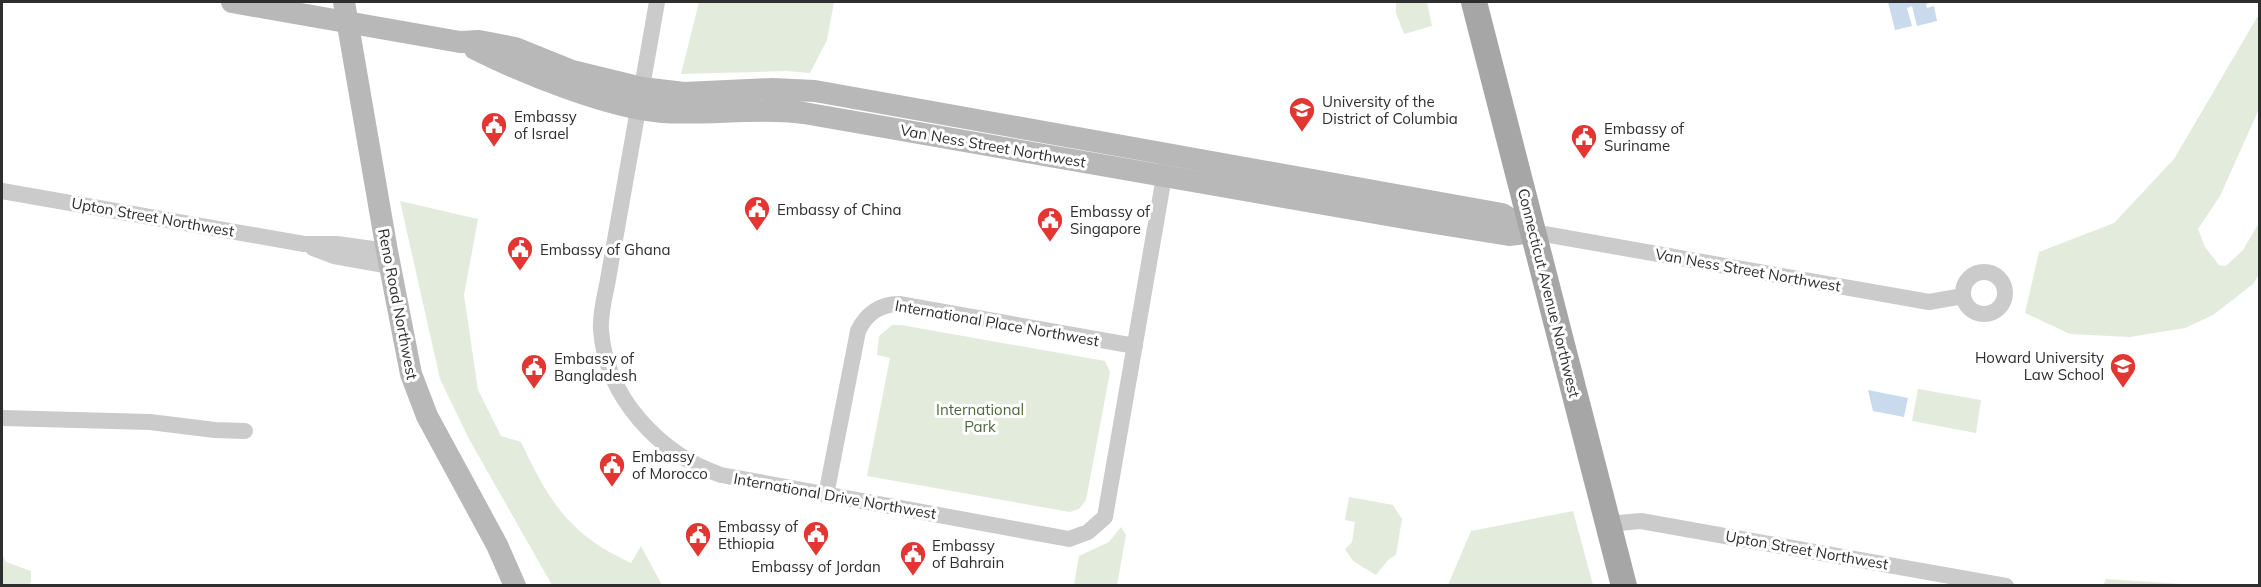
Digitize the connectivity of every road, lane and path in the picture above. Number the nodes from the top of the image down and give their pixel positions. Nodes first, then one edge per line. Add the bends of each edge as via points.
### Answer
1 (232, 2) edge
2 (657, 2) edge
3 (1474, 2) edge
4 (346, 12) edge
5 (641, 98) junction
6 (1166, 166) junction
7 (2, 191) edge
8 (1533, 232) junction
9 (388, 258) junction
10 (1963, 296) dead end
11 (1135, 346) junction
12 (2, 418) edge
13 (245, 430) dead end
14 (826, 495) junction
15 (1608, 524) junction
16 (515, 585) edge
17 (1624, 585) edge
18 (2006, 585) edge

1 - 4 main road, Van Ness Street Northwest
2 - 5 street, International Drive Northwest
3 - 8 main road, Connecticut Avenue Northwest
4 - 5 main road, Van Ness Street Northwest via 460,42 603,99
4 - 9 main road, Reno Road Northwest
5 - 6 main road, Van Ness Street Northwest via 661,112 804,113
5 - 14 street, International Drive Northwest via 602,319 605,351 616,383 651,431 696,465 737,479
6 - 8 main road, Van Ness Street Northwest via 1502,214
6 - 11 street, International Drive Northwest
7 - 9 street, Upton Street Northwest via 304,244 333,256
8 - 10 street, Van Ness Street Northwest via 1929,302
8 - 15 main road, Connecticut Avenue Northwest
9 - 16 main road, Reno Road Northwest via 407,359 421,403
11 - 14 street, International Place Northwest via 899,304 880,308 863,320 858,331
11 - 14 street, International Drive Northwest via 1105,517 1082,536 1069,539
12 - 13 street via 150,422
15 - 17 main road, Connecticut Avenue Northwest
15 - 18 street, Upton Street Northwest via 1641,521

